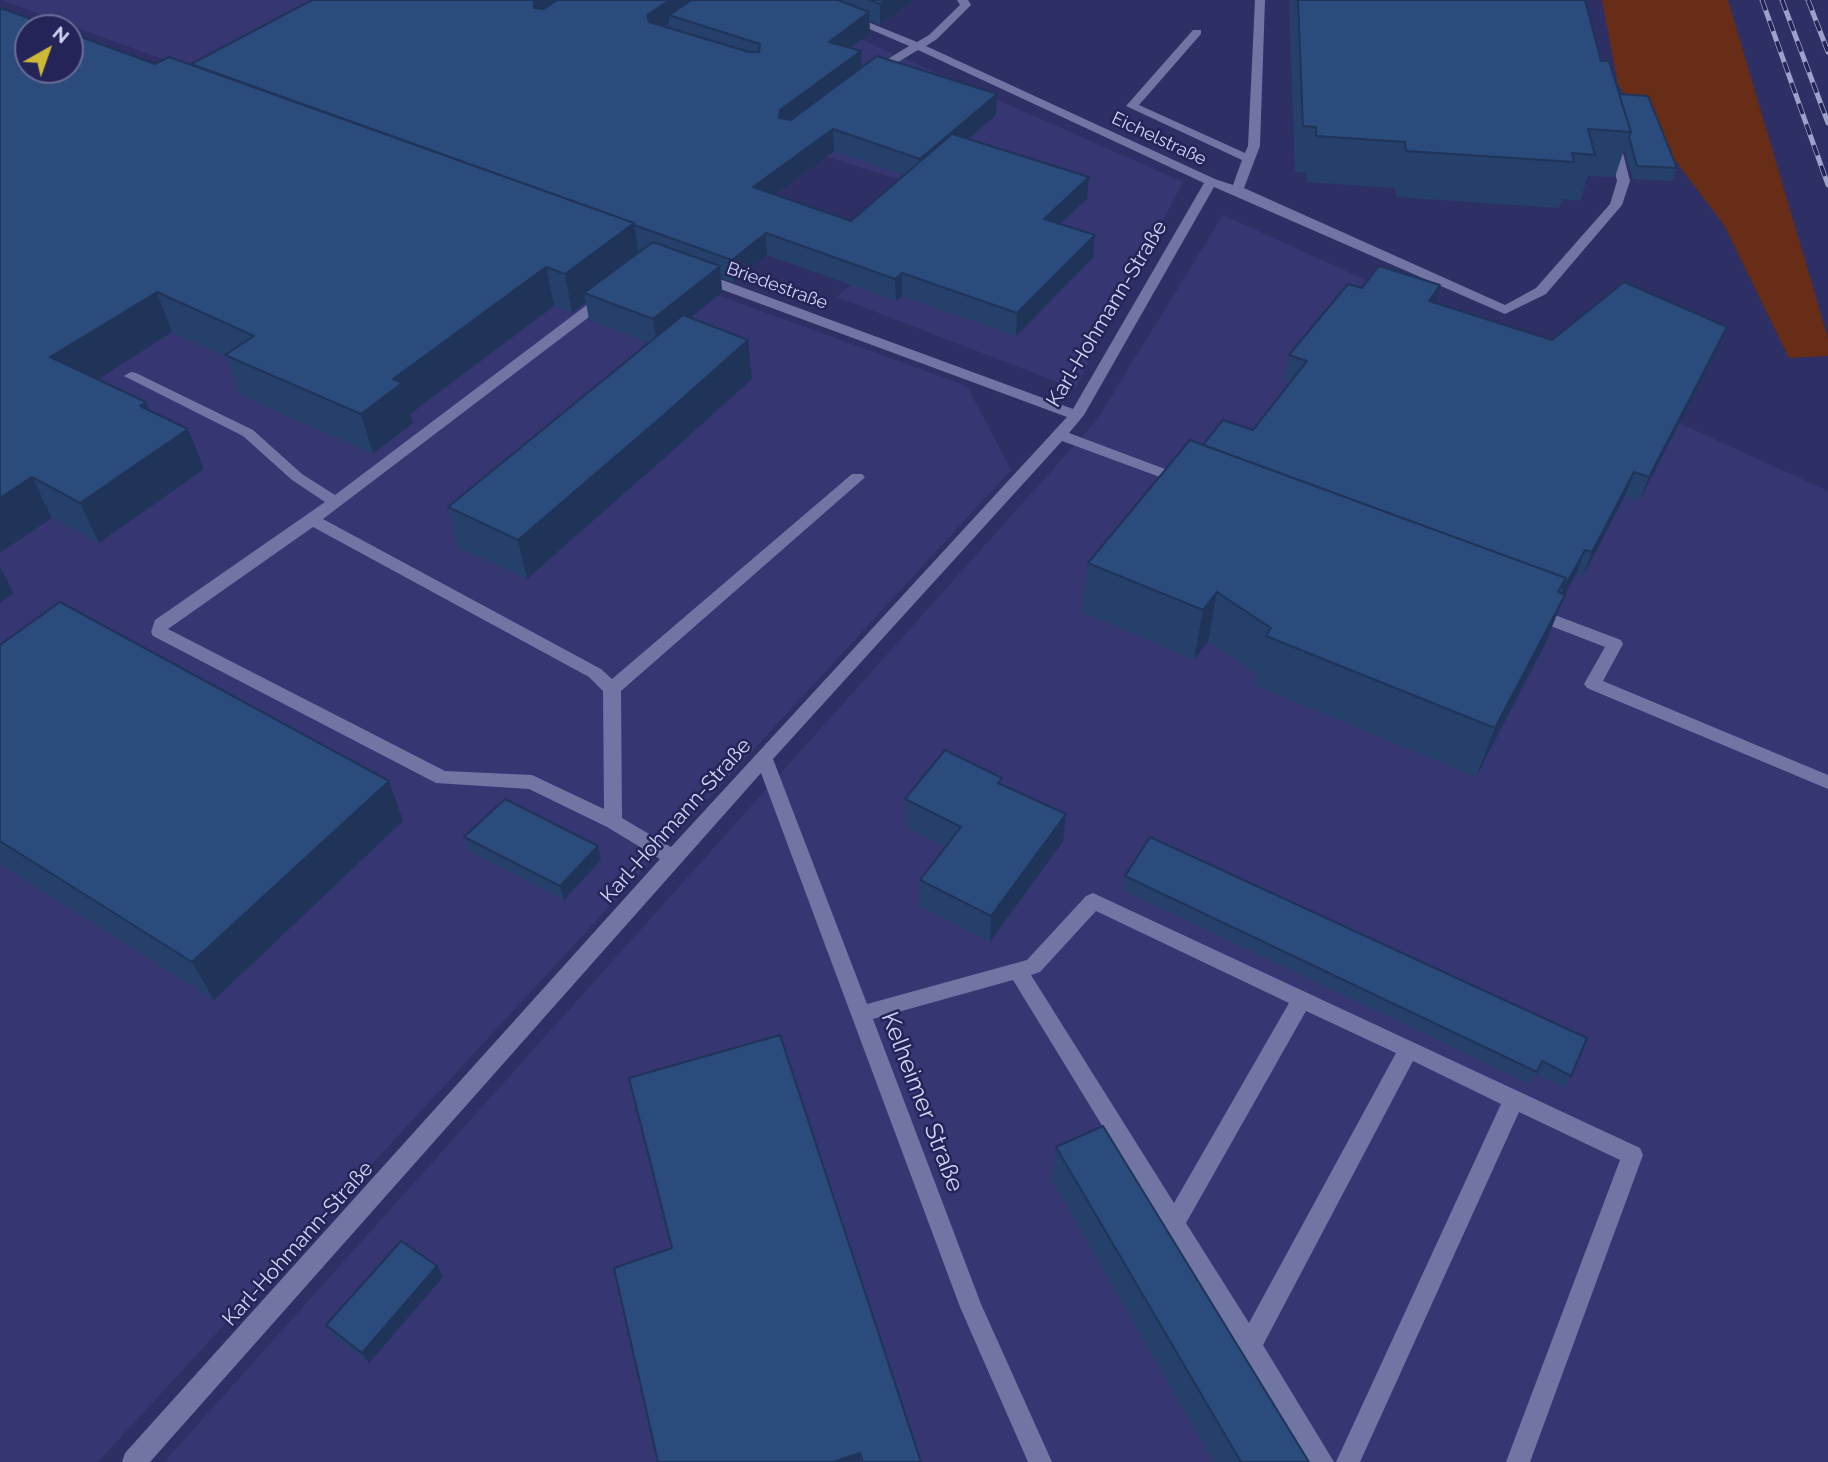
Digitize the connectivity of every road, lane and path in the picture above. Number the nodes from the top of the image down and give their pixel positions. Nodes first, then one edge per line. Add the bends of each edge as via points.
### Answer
1 (962, 0) edge
2 (1260, 0) edge
3 (835, 13) edge
4 (1197, 32) dead end
5 (918, 46) junction
6 (868, 76) edge
7 (1609, 124) edge
8 (1249, 159) junction
9 (1211, 182) junction
10 (1237, 190) junction
11 (694, 274) edge
12 (622, 285) edge
13 (131, 376) dead end
14 (1077, 415) junction
15 (1060, 435) junction
16 (857, 477) dead end
17 (1202, 488) edge
18 (335, 502) junction
19 (312, 520) junction
20 (1511, 605) edge
21 (612, 689) junction
22 (764, 758) junction
23 (1828, 782) edge
24 (613, 822) junction
25 (673, 857) junction
26 (1018, 971) junction
27 (1302, 999) junction
28 (861, 1014) junction
29 (1408, 1049) junction
30 (1514, 1099) junction
31 (1174, 1224) junction
32 (1250, 1345) junction
33 (134, 1462) edge
34 (1040, 1462) edge
35 (1322, 1462) edge
36 (1348, 1462) edge
37 (1518, 1462) edge

1 - 5 street via 966,5
2 - 8 street via 1254,146
3 - 5 street, Eichelstraße
4 - 8 street via 1132,106
5 - 6 street
5 - 9 street, Eichelstraße
7 - 10 street, Eichelstraße via 1625,191 1541,291 1504,310
8 - 10 street
9 - 10 street, Eichelstraße
9 - 14 street, Karl-Hohmann-Straße
11 - 14 street, Briedestraße
12 - 18 street
13 - 18 street via 248,433 297,477
14 - 15 street, Karl-Hohmann-Straße
15 - 17 street
15 - 22 street, Karl-Hohmann-Straße
16 - 21 street
18 - 19 street
19 - 21 street via 595,673
19 - 24 street via 161,624 159,632 442,778 533,782
20 - 23 street via 1615,644 1593,684
21 - 24 street
22 - 25 street, Karl-Hohmann-Straße
22 - 28 street, Kelheimer Straße
24 - 25 street
25 - 33 street, Karl-Hohmann-Straße
26 - 27 street via 1033,966 1093,901
26 - 28 street
26 - 31 street
27 - 29 street
27 - 31 street
28 - 34 street, Kelheimer Straße via 971,1307
29 - 30 street
29 - 32 street
30 - 36 street
30 - 37 street via 1632,1154
31 - 32 street
32 - 35 street

